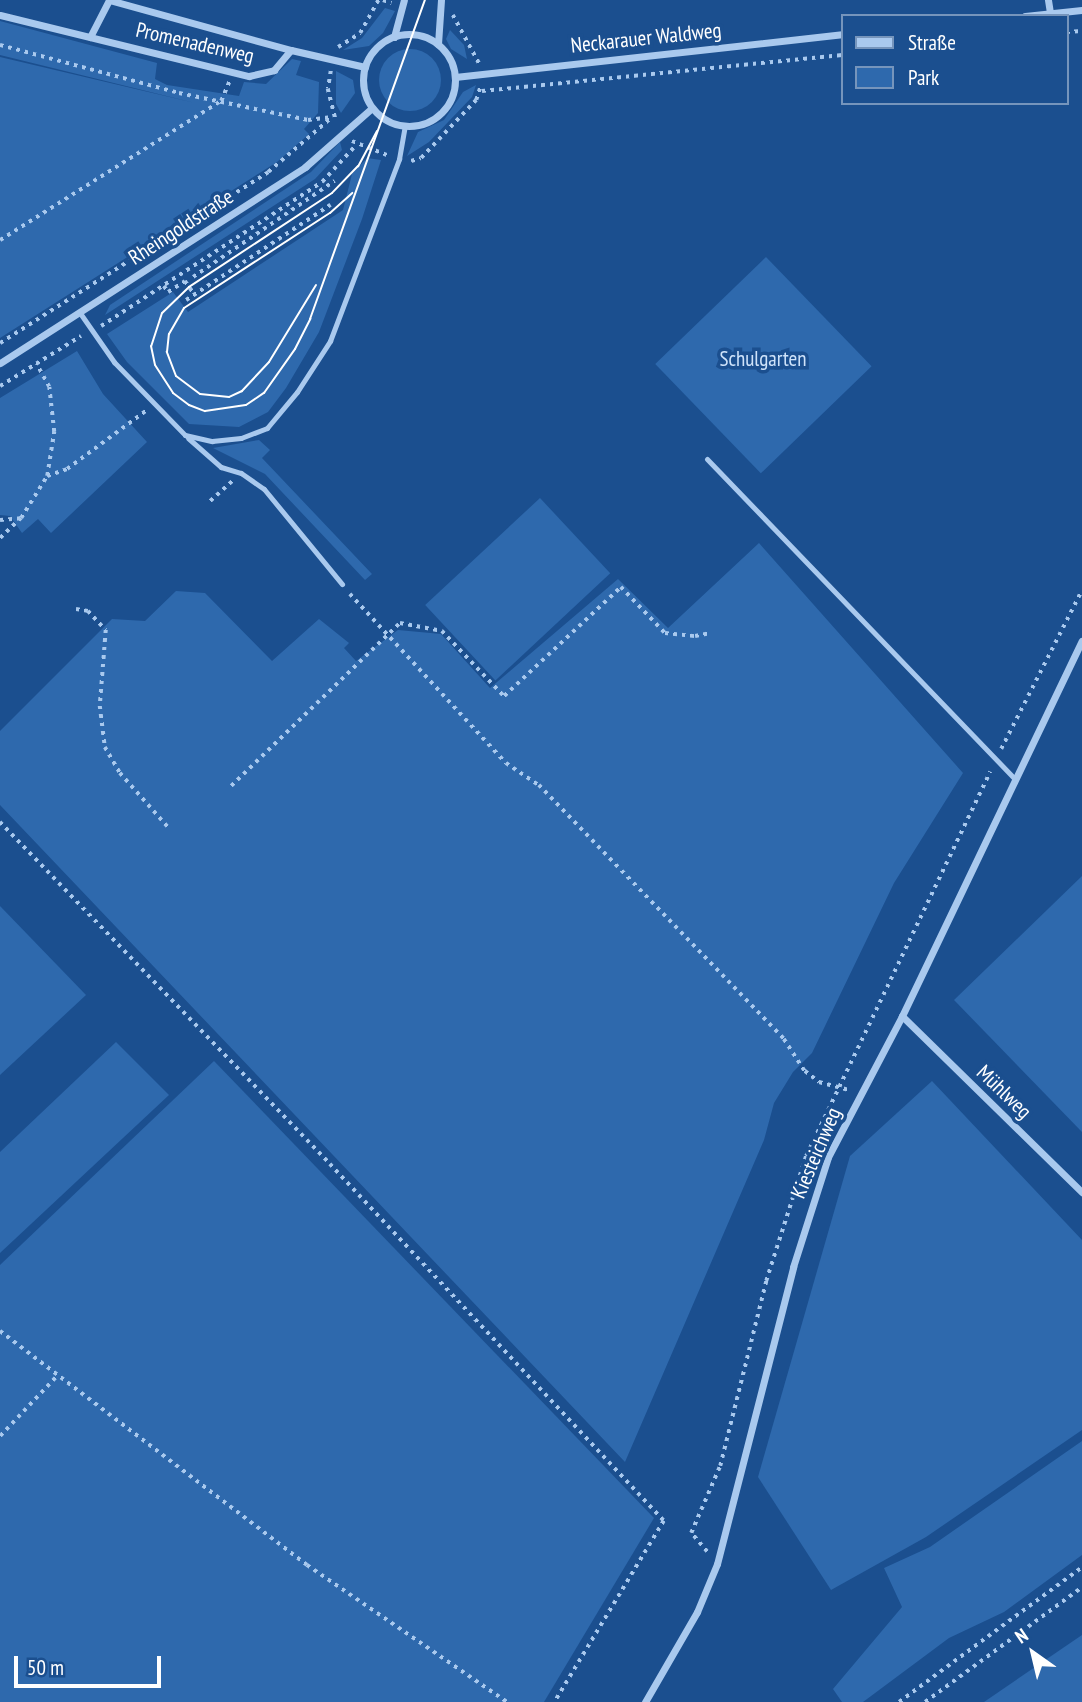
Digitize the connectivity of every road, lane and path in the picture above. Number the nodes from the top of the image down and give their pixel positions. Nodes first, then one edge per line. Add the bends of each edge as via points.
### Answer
1 (109, 0) edge
2 (404, 0) edge
3 (441, 0) edge
4 (1048, 0) edge
5 (1082, 10) edge
6 (439, 11) junction
7 (1050, 13) junction
8 (1042, 14) edge
9 (0, 15) edge
10 (841, 34) edge
11 (90, 37) junction
12 (394, 37) junction
13 (438, 44) junction
14 (0, 46) edge
15 (291, 50) junction
16 (841, 55) edge
17 (365, 67) junction
18 (233, 72) junction
19 (480, 73) junction
20 (455, 77) junction
21 (482, 91) junction
22 (221, 102) junction
23 (372, 107) junction
24 (405, 126) junction
25 (343, 130) junction
26 (356, 145) junction
27 (399, 159) junction
28 (322, 182) junction
29 (330, 205) dead end
30 (0, 240) edge
31 (193, 277) dead end
32 (164, 286) junction
33 (194, 295) junction
34 (186, 300) dead end
35 (80, 313) junction
36 (92, 330) junction
37 (0, 343) edge
38 (24, 347) junction
39 (0, 363) edge
40 (36, 364) junction
41 (0, 386) edge
42 (155, 404) junction
43 (186, 435) junction
44 (707, 458) dead end
45 (241, 473) junction
46 (47, 476) junction
47 (210, 501) dead end
48 (21, 518) junction
49 (0, 520) edge
50 (0, 538) edge
51 (342, 584) joint
52 (1082, 590) edge
53 (76, 609) dead end
54 (711, 633) dead end
55 (388, 634) junction
56 (1082, 641) edge
57 (996, 759) junction
58 (1014, 778) junction
59 (231, 786) dead end
60 (0, 822) edge
61 (168, 827) dead end
62 (902, 1016) junction
63 (862, 1093) junction
64 (1082, 1192) edge
65 (0, 1331) edge
66 (56, 1377) junction
67 (0, 1436) edge
68 (1082, 1567) edge
69 (1082, 1587) edge
70 (507, 1702) edge
71 (555, 1702) edge
72 (645, 1702) edge
73 (899, 1702) edge
74 (925, 1702) edge

1 - 11 street
1 - 15 street
2 - 12 street
3 - 6 street
4 - 7 street
5 - 7 street
6 - 13 street
6 - 19 path via 452,13 464,28
7 - 8 street
9 - 11 street, Promenadenweg
10 - 19 street, Neckarauer Waldweg
11 - 18 street, Promenadenweg
12 - 13 street via 421,36
12 - 17 street via 376,48
13 - 20 street
14 - 22 path
15 - 17 street
15 - 18 street, Promenadenweg via 274,70 260,76
16 - 21 path
17 - 23 street via 363,88
18 - 22 path
19 - 20 street, Neckarauer Waldweg
19 - 21 path
20 - 24 street via 445,108 427,122
21 - 27 path via 421,158
22 - 30 path
22 - 37 path via 308,120 332,117 268,172
23 - 24 street via 389,122
23 - 25 street, Rheingoldstraße
24 - 27 lane
25 - 26 path
25 - 35 street, Rheingoldstraße via 305,167
26 - 27 path
26 - 28 path
27 - 43 lane via 330,341 290,402 267,428 241,438 212,441
28 - 31 path via 334,181
28 - 32 path
29 - 33 path
32 - 33 path via 168,292 185,281
32 - 36 path
33 - 34 path
35 - 36 lane
35 - 38 street, Rheingoldstraße
36 - 40 path
36 - 42 lane via 114,362
38 - 39 street, Rheingoldstraße
38 - 40 path
40 - 41 path
40 - 46 path via 49,387 54,432
42 - 43 lane
42 - 46 path via 67,469
43 - 45 lane via 220,467
44 - 57 lane
45 - 47 path
45 - 51 lane via 264,489
46 - 48 path
48 - 49 path
48 - 50 path
51 - 55 path
52 - 57 path
53 - 61 path via 89,611 106,629 100,706 105,747 120,773
54 - 55 path via 665,633 621,587 504,696 442,631 400,623
55 - 59 path
55 - 63 path via 506,763 539,785 784,1039 805,1071 820,1082
56 - 58 street, Kiesteichweg
57 - 58 lane
58 - 62 street, Kiesteichweg
60 - 71 path via 664,1521
62 - 63 street, Kiesteichweg
62 - 64 street, Mühlweg
63 - 72 street, Kiesteichweg via 828,1157 811,1208 717,1564 697,1612
65 - 66 path
66 - 67 path
66 - 70 path via 307,1565
68 - 73 path
69 - 74 path

